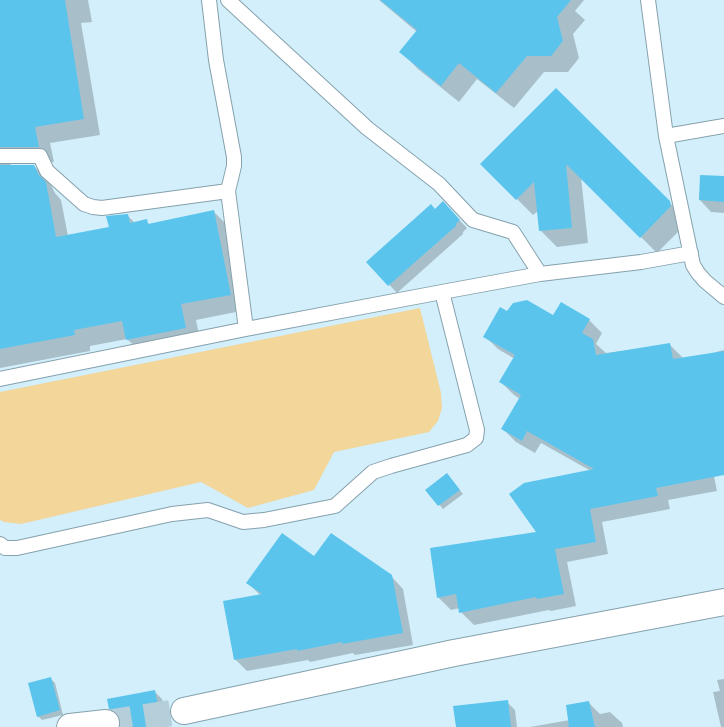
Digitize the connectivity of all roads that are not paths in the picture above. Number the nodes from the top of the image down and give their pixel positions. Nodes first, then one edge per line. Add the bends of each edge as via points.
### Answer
1 (209, 0) edge
2 (228, 0) edge
3 (648, 0) edge
4 (724, 126) edge
5 (666, 136) junction
6 (0, 156) edge
7 (228, 191) junction
8 (691, 253) junction
9 (540, 274) junction
10 (442, 292) junction
11 (724, 297) edge
12 (246, 329) junction
13 (0, 379) edge
14 (0, 544) edge
15 (724, 602) edge
16 (184, 711) tunnel mouth
17 (106, 723) dead end
18 (70, 727) edge

1 - 7 lane via 234,157
2 - 9 lane via 367,128 439,184 473,220 513,232
3 - 5 lane
4 - 5 lane
5 - 8 lane
6 - 7 lane via 40,156 47,171 84,204 93,207
7 - 12 lane
8 - 9 lane
8 - 11 lane via 698,273
9 - 10 lane
10 - 12 lane
10 - 14 lane via 477,430 476,438 467,445 374,472 335,506 243,522 208,510 172,514 17,548
12 - 13 lane
15 - 16 street via 454,653
17 - 18 street

